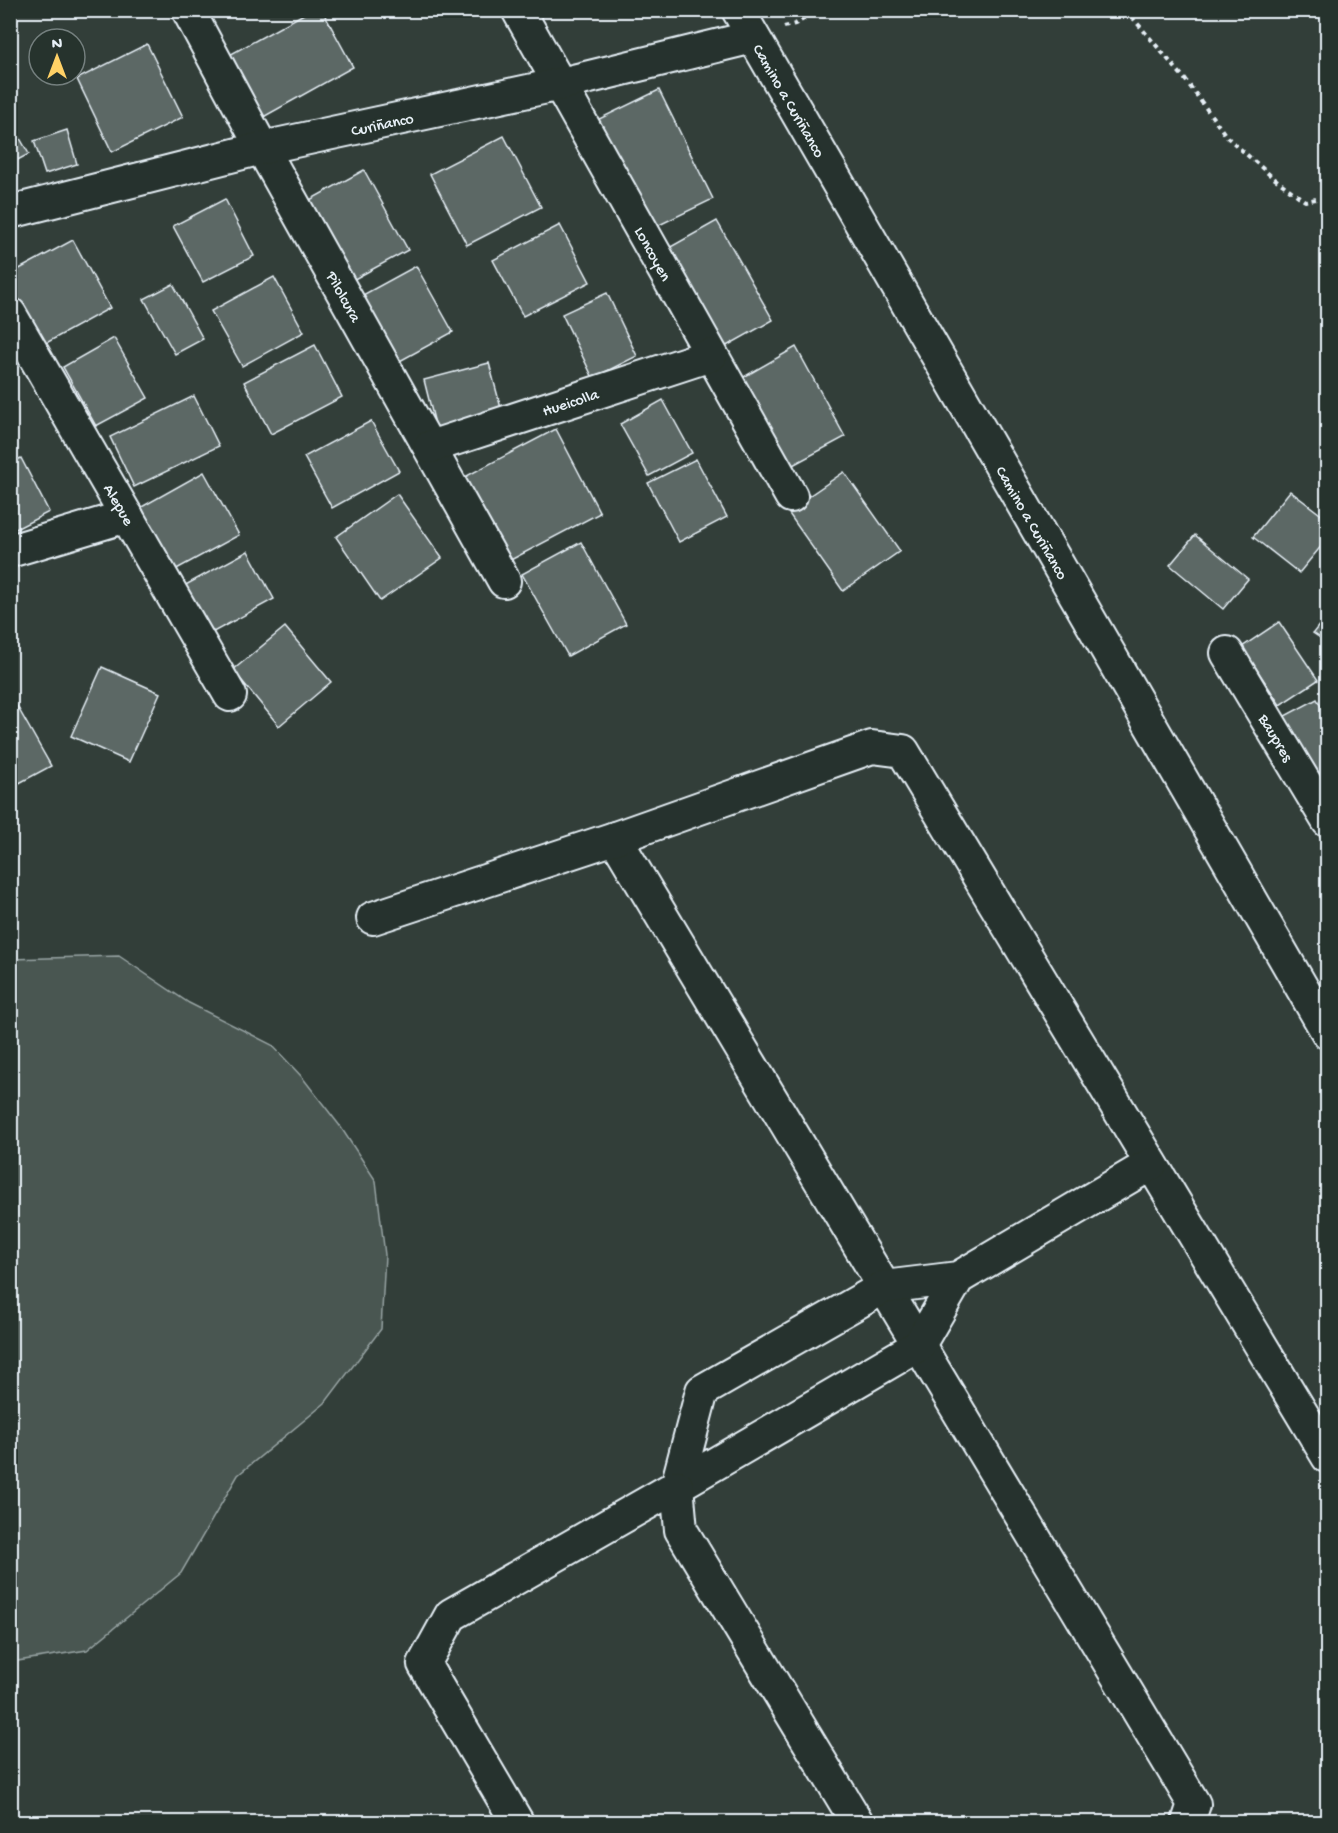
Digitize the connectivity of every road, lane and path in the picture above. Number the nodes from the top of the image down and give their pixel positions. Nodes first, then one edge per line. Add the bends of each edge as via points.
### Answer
1 (188, 10) edge
2 (518, 10) edge
3 (819, 10) edge
4 (1126, 10) edge
5 (746, 24) edge
6 (795, 24) dead end
7 (561, 84) junction
8 (262, 148) junction
9 (1328, 197) edge
10 (10, 212) edge
11 (10, 314) edge
12 (711, 355) junction
13 (430, 447) junction
14 (791, 496) dead end
15 (127, 516) junction
16 (10, 551) edge
17 (504, 581) dead end
18 (1227, 653) dead end
19 (230, 695) dead end
20 (1328, 821) edge
21 (615, 838) junction
22 (373, 918) dead end
23 (1326, 1029) edge
24 (1151, 1164) junction
25 (958, 1278) junction
26 (884, 1287) junction
27 (919, 1345) junction
28 (1328, 1457) edge
29 (677, 1486) junction
30 (517, 1822) edge
31 (857, 1822) edge
32 (1188, 1822) edge

1 - 8 street, Pilolcura
2 - 7 street, Loncoyen
3 - 6 path
4 - 9 path via 1185,78 1227,137 1305,201
5 - 7 street, Curiñanco
5 - 23 street, Camino a Curiñanco
7 - 8 street, Curiñanco
7 - 12 street, Loncoyen
8 - 10 street, Curiñanco
8 - 13 street, Pilolcura
11 - 15 street, Alepue
12 - 13 street, Hueicolla
12 - 14 street, Loncoyen
13 - 17 street, Pilolcura
15 - 16 street
15 - 19 street, Alepue
18 - 20 street, Baupres
21 - 22 street
21 - 24 street via 872,747 903,751
21 - 26 street
24 - 25 street
24 - 28 street
25 - 26 street
25 - 27 street
26 - 27 street
26 - 29 street via 702,1391
27 - 29 street
27 - 32 street via 1194,1804
29 - 30 street via 451,1615 424,1664
29 - 31 street via 681,1530

